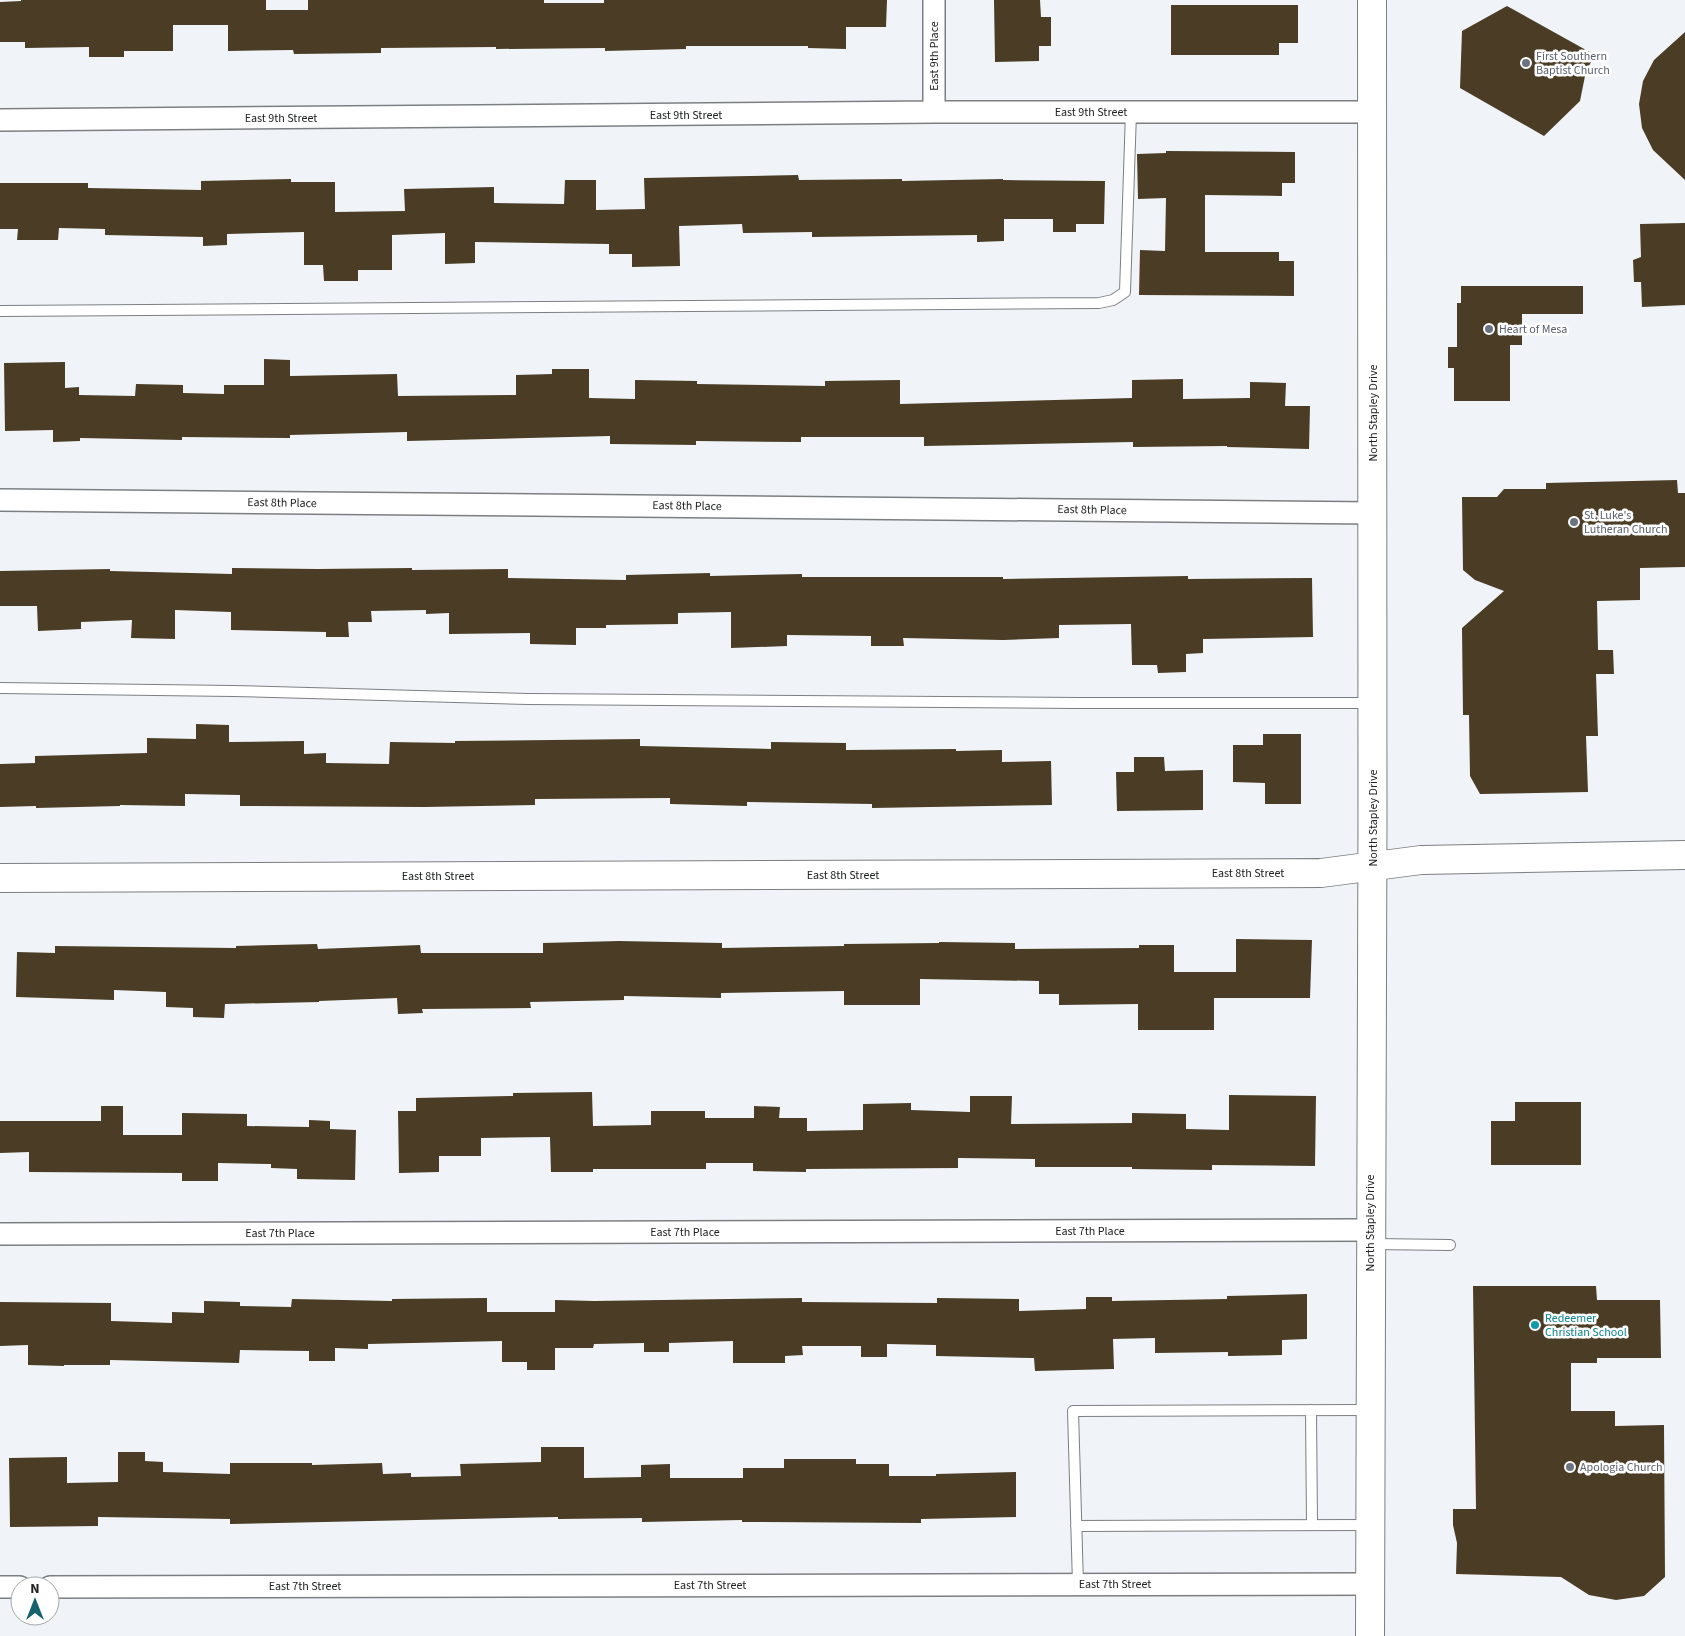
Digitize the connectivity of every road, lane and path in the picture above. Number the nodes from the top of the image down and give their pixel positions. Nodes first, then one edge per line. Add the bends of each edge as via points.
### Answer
1 (934, 0) edge
2 (1372, 0) edge
3 (934, 112) junction
4 (1131, 112) junction
5 (1373, 112) junction
6 (0, 120) edge
7 (0, 311) edge
8 (0, 500) edge
9 (1373, 513) junction
10 (0, 688) edge
11 (1374, 703) junction
12 (1685, 855) edge
13 (1372, 867) junction
14 (0, 878) edge
15 (0, 1234) edge
16 (1370, 1237) junction
17 (1450, 1244) dead end
18 (1311, 1410) junction
19 (1370, 1410) junction
20 (1312, 1525) junction
21 (1370, 1525) junction
22 (1076, 1526) junction
23 (1078, 1584) junction
24 (1370, 1584) junction
25 (60, 1587) edge
26 (1370, 1636) edge

1 - 3 street, East 9th Place
2 - 5 street, North Stapley Drive
3 - 4 street, East 9th Street
3 - 6 street, East 9th Street
4 - 5 street, East 9th Street
4 - 7 lane via 1124,292 1113,300 1099,303
5 - 9 street, North Stapley Drive
8 - 9 street, East 8th Place
9 - 11 street, North Stapley Drive
10 - 11 lane via 529,699
11 - 13 street, North Stapley Drive
12 - 13 street, East 8th Street via 1422,860
13 - 14 street, East 8th Street via 1321,873
13 - 16 street, North Stapley Drive
15 - 16 street, East 7th Place
16 - 17 lane
16 - 19 street, North Stapley Drive
18 - 19 lane
18 - 20 lane
18 - 22 lane via 1073,1411
19 - 21 street, North Stapley Drive
20 - 21 lane
20 - 22 lane
21 - 24 street, North Stapley Drive
22 - 23 lane
23 - 24 street, East 7th Street
23 - 25 street, East 7th Street
24 - 26 street, North Stapley Drive

